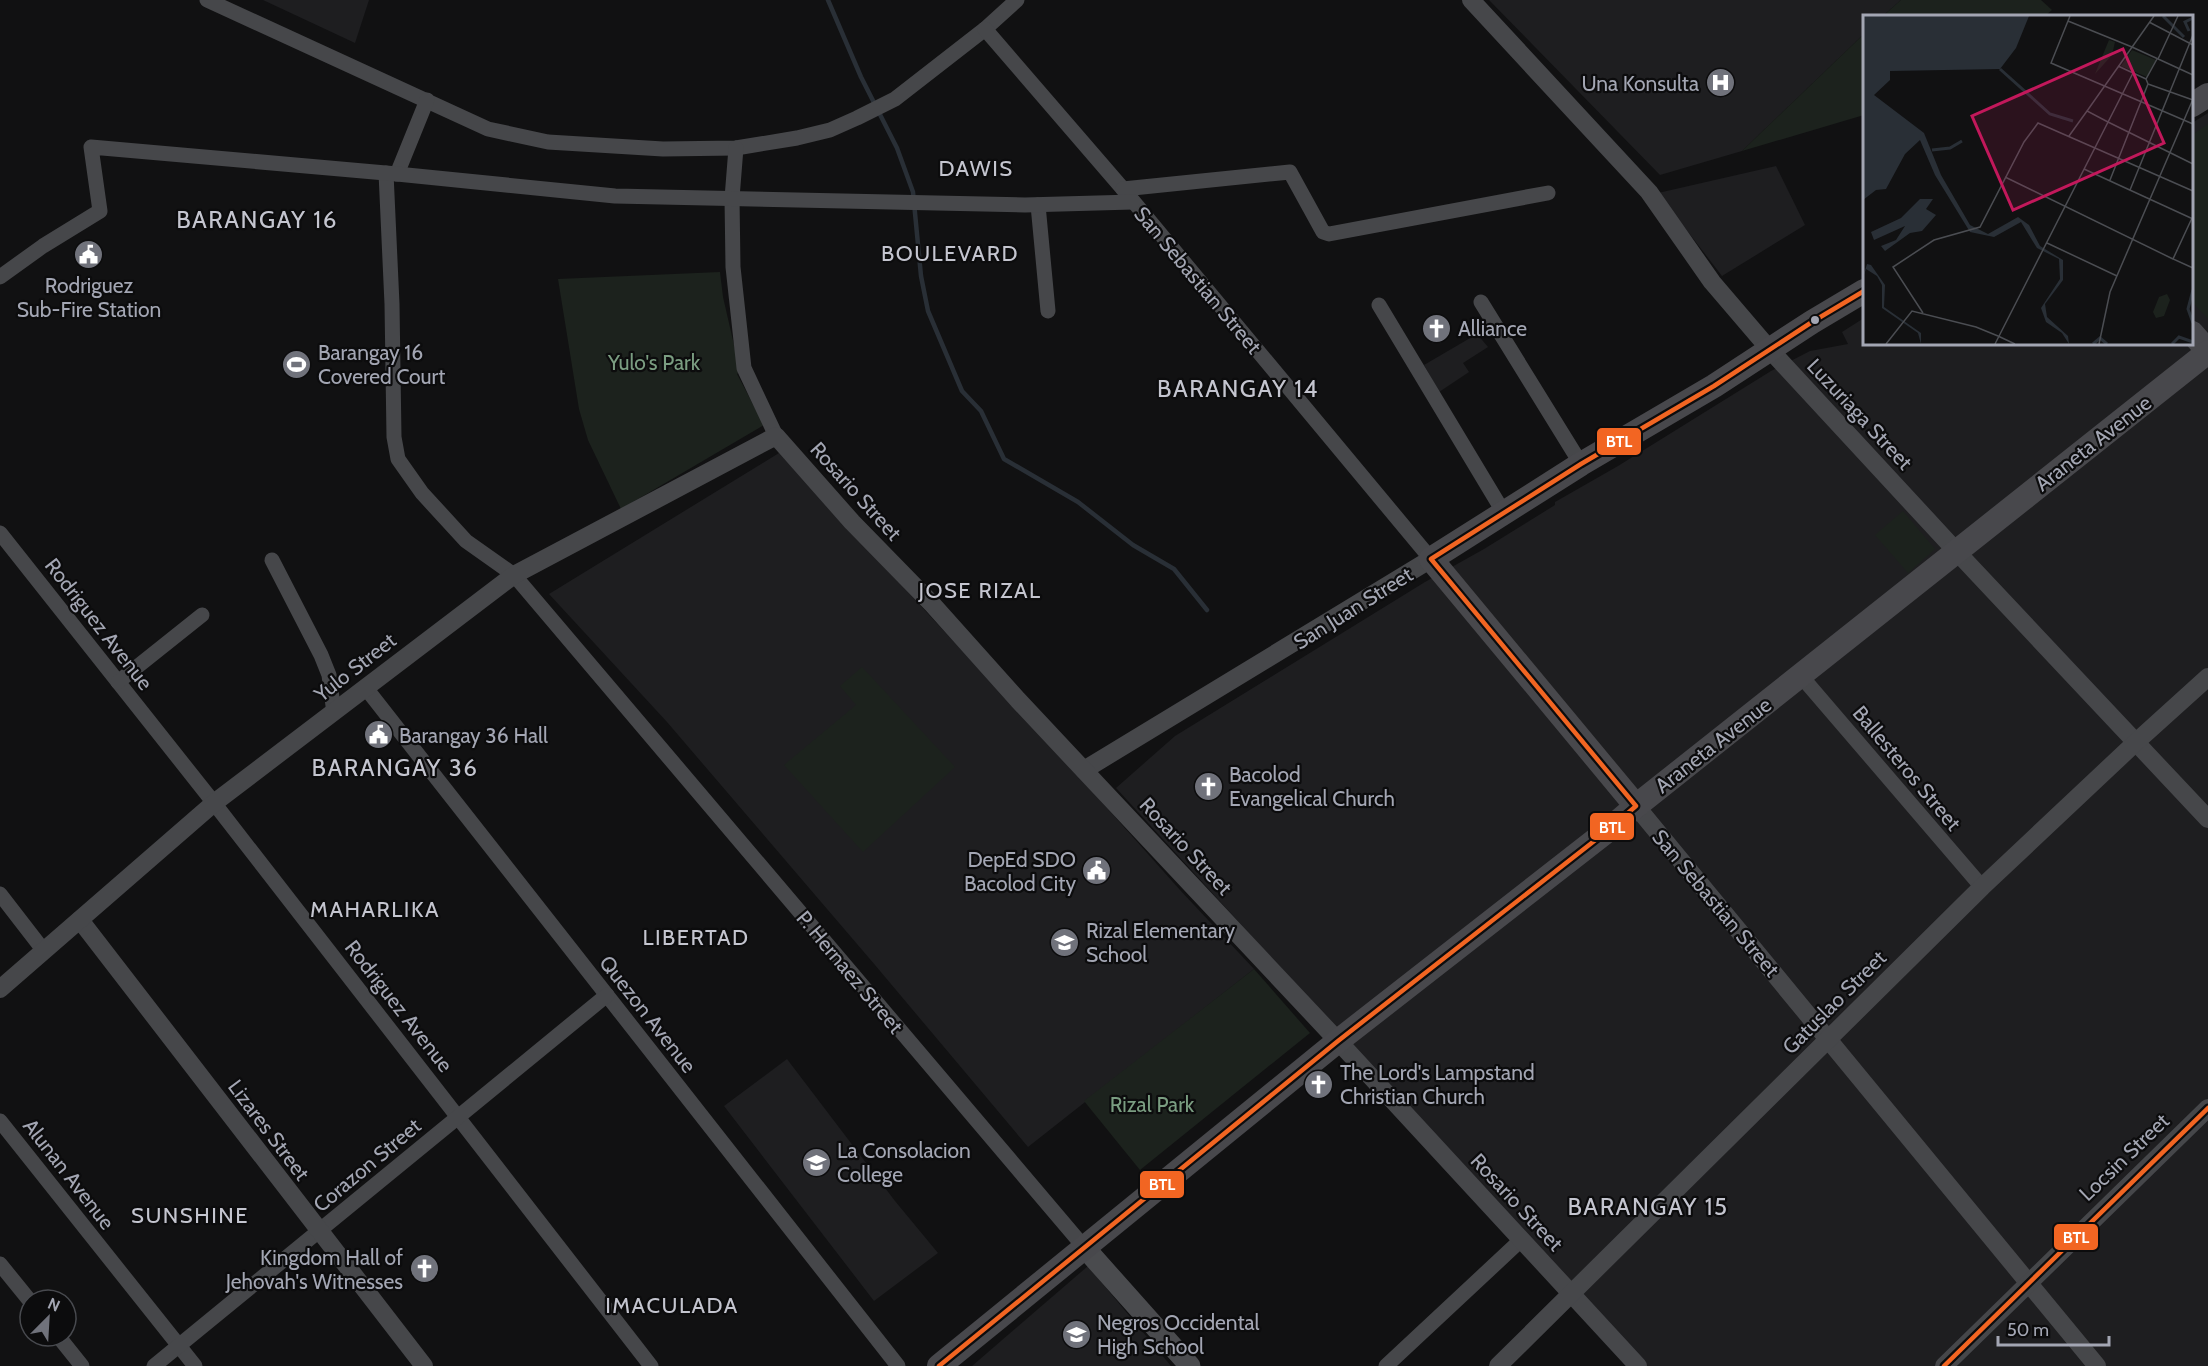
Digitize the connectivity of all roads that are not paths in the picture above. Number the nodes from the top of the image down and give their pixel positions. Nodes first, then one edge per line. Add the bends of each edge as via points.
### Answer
1 (207, 0) edge
2 (1017, 0) edge
3 (1471, 0) edge
4 (986, 29) junction
5 (2208, 95) edge
6 (427, 100) junction
7 (2193, 104) edge
8 (736, 148) junction
9 (392, 173) junction
10 (1123, 189) junction
11 (1548, 193) dead end
12 (732, 198) junction
13 (1133, 202) junction
14 (1038, 205) junction
15 (0, 277) edge
16 (1863, 292) edge
17 (1481, 302) dead end
18 (1379, 305) dead end
19 (1048, 311) dead end
20 (2193, 334) edge
21 (1771, 351) junction
22 (2208, 352) edge
23 (776, 436) junction
24 (1581, 464) junction
25 (1504, 513) junction
26 (0, 533) edge
27 (1957, 552) junction
28 (1431, 559) junction
29 (272, 560) dead end
30 (514, 575) junction
31 (202, 615) dead end
32 (1801, 676) junction
33 (2208, 677) edge
34 (118, 682) junction
35 (364, 687) junction
36 (334, 712) junction
37 (2135, 743) junction
38 (1084, 770) junction
39 (214, 803) junction
40 (1636, 806) junction
41 (2208, 819) edge
42 (1982, 887) junction
43 (0, 894) edge
44 (80, 920) junction
45 (44, 951) junction
46 (0, 989) edge
47 (607, 995) junction
48 (1829, 1039) junction
49 (1338, 1041) junction
50 (2208, 1108) edge
51 (458, 1116) junction
52 (0, 1121) edge
53 (319, 1232) junction
54 (1521, 1240) junction
55 (1084, 1247) junction
56 (0, 1264) edge
57 (2030, 1283) junction
58 (19, 1288) edge
59 (1571, 1293) junction
60 (179, 1346) junction
61 (68, 1348) edge
62 (82, 1366) edge
63 (154, 1366) edge
64 (195, 1366) edge
65 (424, 1366) edge
66 (651, 1366) edge
67 (898, 1366) edge
68 (939, 1366) edge
69 (1190, 1366) edge
70 (1386, 1366) edge
71 (1498, 1366) edge
72 (1638, 1366) edge
73 (1944, 1366) edge
74 (2097, 1366) edge

1 - 6 street
2 - 4 street
3 - 21 street, Luzuriaga Street via 1649,192 1712,282
4 - 8 street via 895,99 857,118 830,130
4 - 10 street, San Sebastian Street
5 - 7 main road
6 - 8 street via 488,129 548,142 663,149
6 - 9 street
8 - 12 street
9 - 12 street via 615,196
9 - 15 street via 91,147 100,211
9 - 30 street, P. Hernaez Street via 394,437 398,459 422,493 466,541
10 - 11 street via 1290,172 1323,232 1329,234
10 - 13 street, San Sebastian Street
12 - 14 street
12 - 23 street via 733,267 744,368
13 - 14 street
13 - 28 street, San Sebastian Street
14 - 19 street
16 - 21 main road, San Juan Street
17 - 24 street
18 - 25 street
20 - 22 main road
21 - 24 main road, San Juan Street
21 - 27 street, Luzuriaga Street
22 - 27 main road, Araneta Avenue
23 - 30 street, Yulo Street
23 - 38 street, Rosario Street
24 - 25 main road, San Juan Street
25 - 28 main road, San Juan Street
26 - 34 street, Rodriguez Avenue
27 - 32 main road, Araneta Avenue
27 - 37 street, Luzuriaga Street
28 - 38 street, San Juan Street
28 - 40 main road, San Sebastian Street
29 - 36 street via 321,655 329,675
30 - 35 street, Yulo Street
30 - 55 street, P. Hernaez Street
31 - 34 street
32 - 40 main road, Araneta Avenue
32 - 42 street, Ballesteros Street
33 - 37 street, Gatuslao Street
34 - 39 street, Rodriguez Avenue
35 - 36 street, Yulo Street
35 - 47 street, Quezon Avenue
36 - 39 street, Yulo Street
37 - 41 street, Luzuriaga Street
37 - 42 street, Gatuslao Street
38 - 49 street, Rosario Street
39 - 44 street, Yulo Street
39 - 51 street, Rodriguez Avenue
40 - 48 street, San Sebastian Street
40 - 49 main road, Araneta Avenue
42 - 48 street, Gatuslao Street
43 - 45 street
44 - 45 street, Yulo Street
44 - 53 street, Lizares Street
45 - 46 street, Yulo Street
47 - 51 street, Corazon Street
47 - 67 street, Quezon Avenue
48 - 57 street, San Sebastian Street
48 - 59 street, Gatuslao Street
49 - 54 street, Rosario Street
49 - 55 main road, Araneta Avenue
50 - 57 street, Locsin Street
51 - 53 street, Corazon Street
51 - 66 street, Rodriguez Avenue
52 - 60 street, Alunan Avenue
53 - 60 street, Corazon Street
53 - 65 street, Lizares Street
54 - 59 street, Rosario Street
54 - 70 street
55 - 68 main road, Araneta Avenue
55 - 69 main road, P. Hernaez Street
56 - 58 street
57 - 73 street, Locsin Street
57 - 74 street, San Sebastian Street
59 - 71 street, Gatuslao Street
59 - 72 street, Rosario Street
60 - 63 street, Corazon Street
60 - 64 street, Alunan Avenue
61 - 62 street

